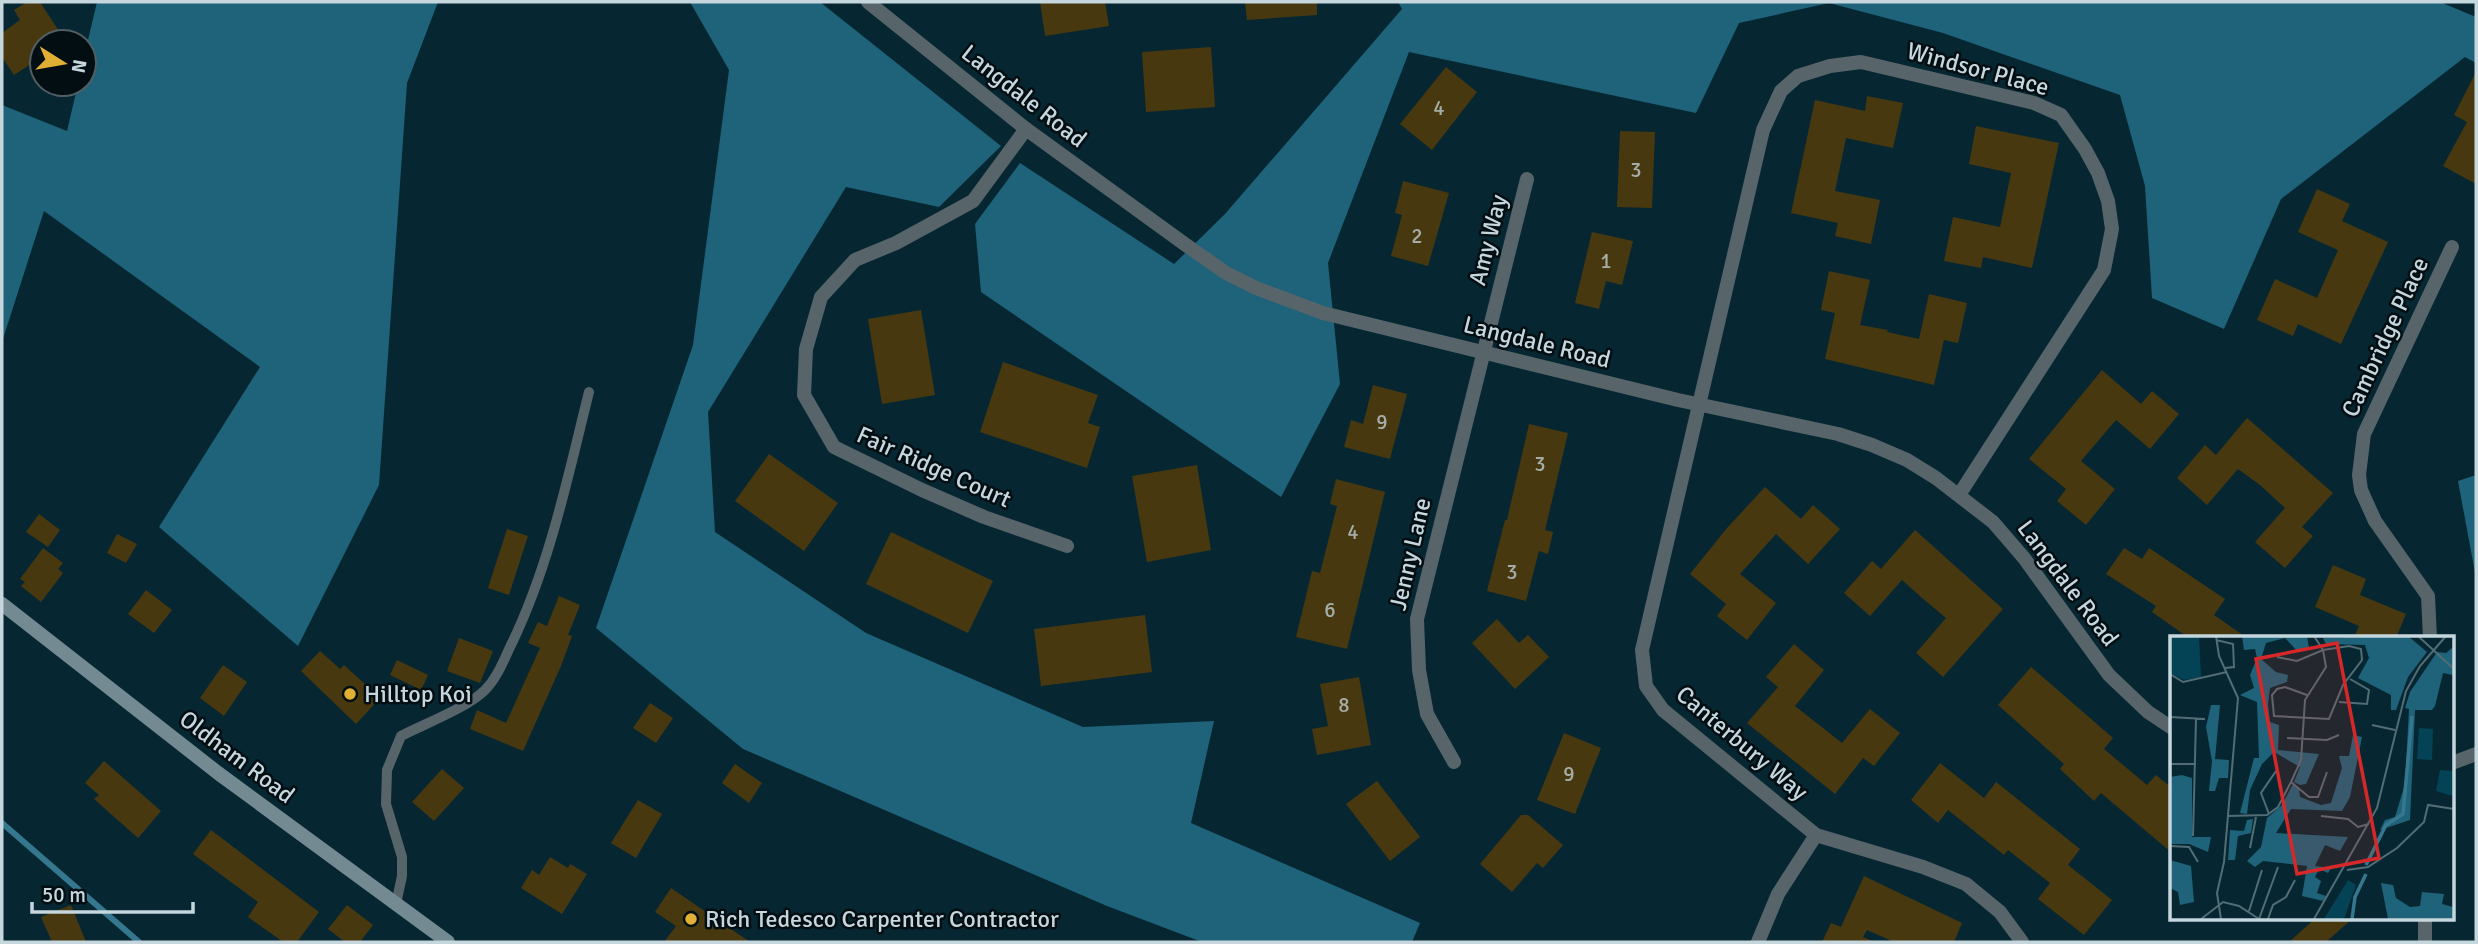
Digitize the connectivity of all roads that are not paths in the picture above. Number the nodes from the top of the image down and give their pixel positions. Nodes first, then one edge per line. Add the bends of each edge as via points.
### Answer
1 (868, 2) edge
2 (1027, 129) junction
3 (1527, 179) dead end
4 (2452, 247) dead end
5 (1483, 352) junction
6 (589, 392) dead end
7 (1698, 405) junction
8 (1959, 495) junction
9 (1068, 546) dead end
10 (2, 604) edge
11 (2430, 636) edge
12 (2170, 727) edge
13 (2476, 754) edge
14 (1454, 762) dead end
15 (2454, 762) edge
16 (1816, 835) junction
17 (396, 904) junction
18 (2425, 920) edge
19 (448, 942) edge
20 (1758, 942) edge
21 (2022, 942) edge
22 (2424, 942) edge

1 - 2 street, Langdale Road
2 - 5 street, Langdale Road via 1186,245 1256,288 1323,313
2 - 9 street, Fair Ridge Court via 973,201 855,260 821,297 806,349 804,395 834,447 984,517
3 - 5 street, Amy Way
4 - 11 street, Cambridge Place via 2364,434 2359,475 2375,521 2428,596
5 - 7 street, Langdale Road
5 - 14 street, Jenny Lane via 1417,619 1427,713
6 - 17 lane via 545,559 495,679 468,701 401,736 387,770 386,804 402,857
7 - 8 street, Langdale Road via 1872,445 1907,460
7 - 8 street, Windsor Place via 1763,130 1781,90 1798,76 1861,62 2034,103 2061,115 2085,149 2108,201 2112,229 2104,270
7 - 16 street, Canterbury Way via 1642,650 1646,686 1663,710
8 - 12 street, Langdale Road via 1993,522 2024,558 2109,674
10 - 17 street, Oldham Road via 218,773
13 - 15 street
16 - 20 street via 1779,894
16 - 21 street, Canterbury Way via 1966,884 2000,912
17 - 19 street, Oldham Road
18 - 22 street

